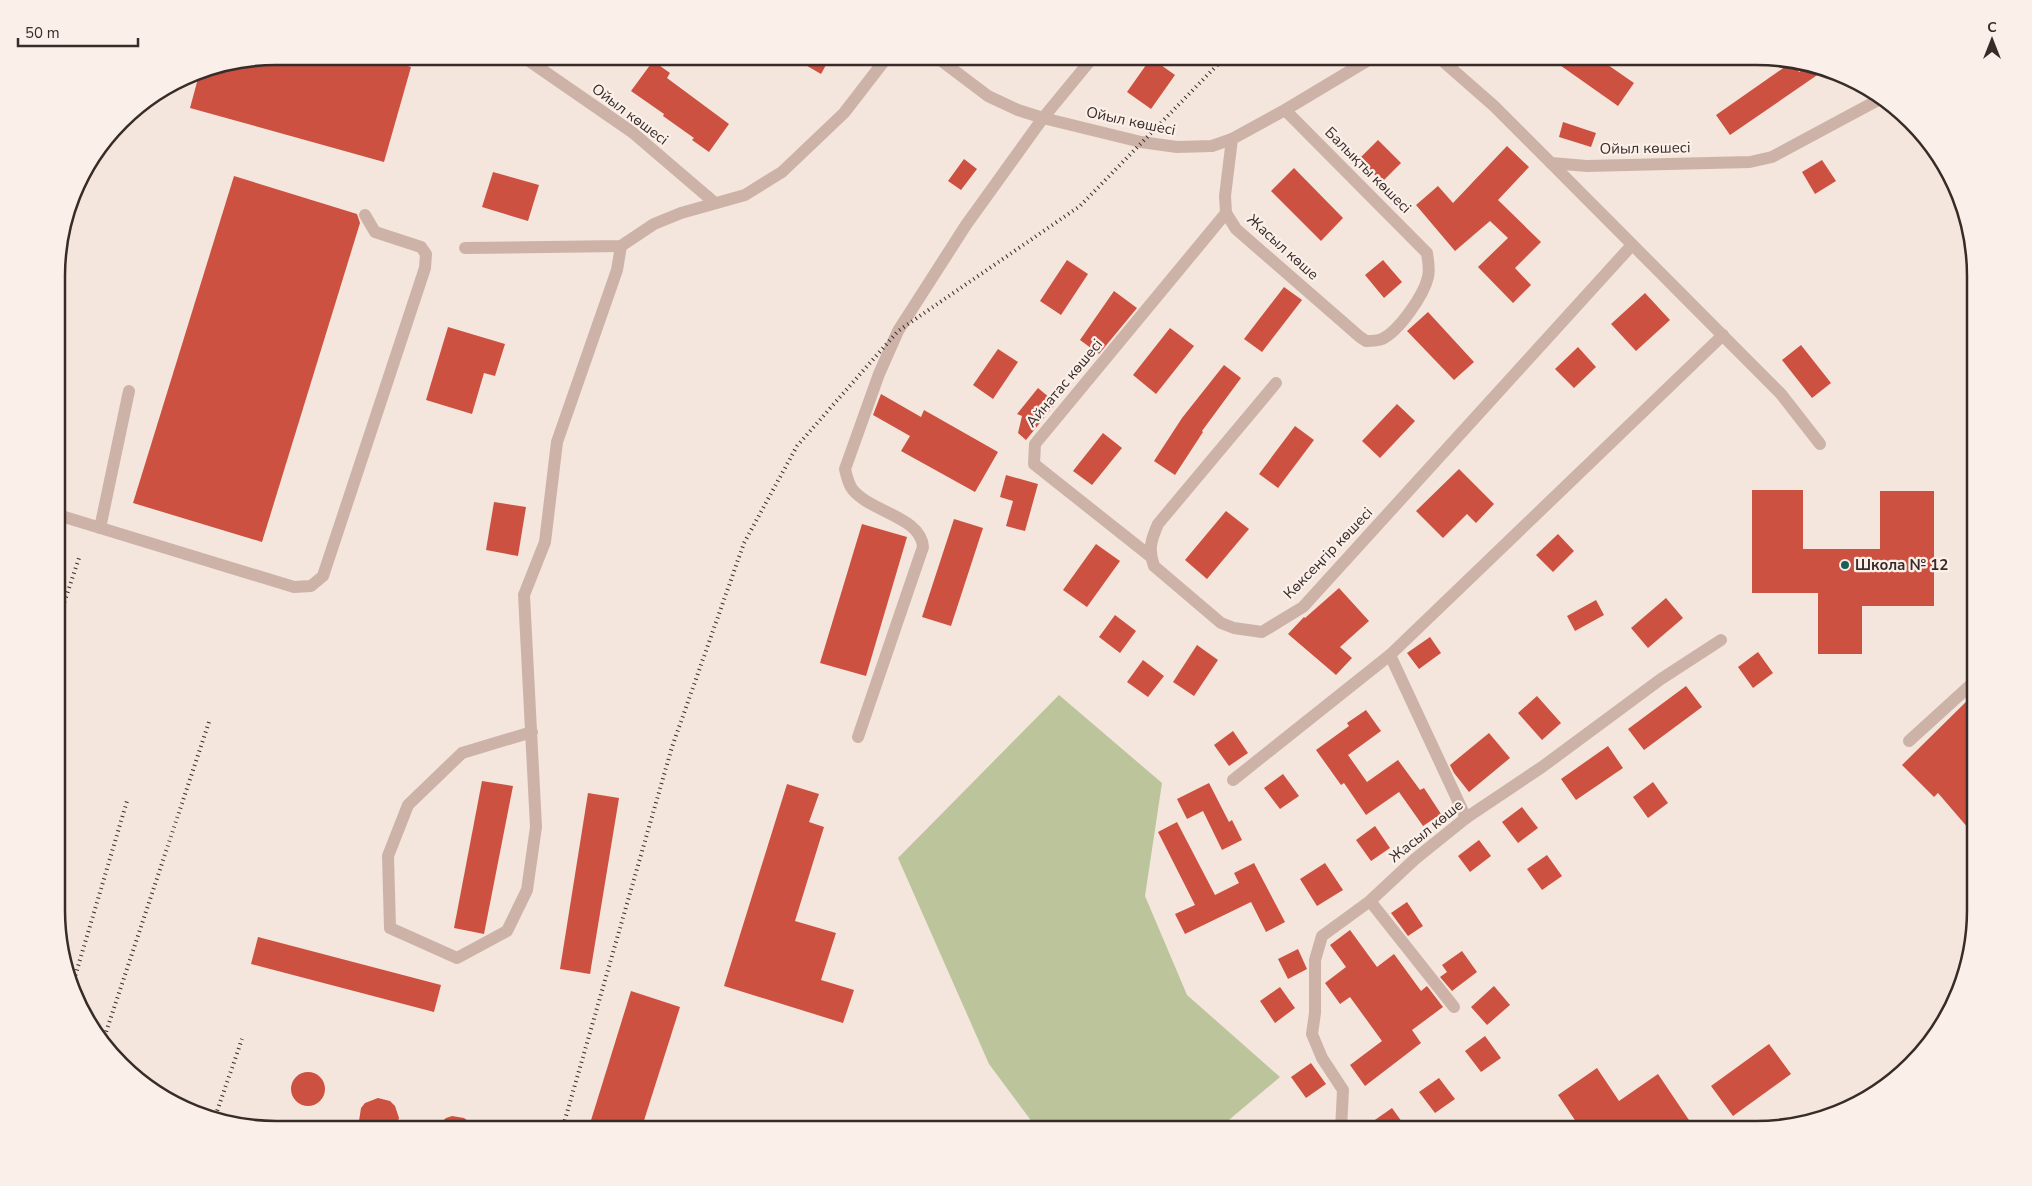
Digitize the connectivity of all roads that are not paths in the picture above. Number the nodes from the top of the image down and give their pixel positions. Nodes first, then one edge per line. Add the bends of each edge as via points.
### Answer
1 (535, 65) edge
2 (881, 65) edge
3 (947, 65) edge
4 (1087, 65) edge
5 (1360, 65) edge
6 (1447, 65) edge
7 (1874, 102) edge
8 (1285, 110) junction
9 (1043, 118) junction
10 (1232, 139) junction
11 (1550, 163) junction
12 (715, 203) junction
13 (1226, 213) junction
14 (366, 215) dead end
15 (1632, 245) junction
16 (621, 246) junction
17 (466, 248) dead end
18 (1722, 335) junction
19 (1381, 339) joint
20 (1276, 384) dead end
21 (129, 392) dead end
22 (1820, 444) dead end
23 (65, 517) edge
24 (100, 528) junction
25 (1150, 556) junction
26 (1721, 640) dead end
27 (1390, 655) junction
28 (1967, 688) edge
29 (532, 732) junction
30 (858, 737) dead end
31 (1909, 741) dead end
32 (1233, 780) dead end
33 (1466, 818) junction
34 (1370, 900) junction
35 (1454, 1007) dead end
36 (1341, 1121) edge

1 - 12 street, Ойыл көшесі via 632,132
2 - 12 street via 844,113 782,172 745,195
3 - 9 street, Ойыл көшесі via 988,96
4 - 9 street
5 - 8 street, Ойыл көшесі
6 - 11 street via 1494,106
7 - 11 street, Ойыл көшесі via 1772,157 1750,162 1587,166
8 - 10 street, Ойыл көшесі
8 - 19 street, Балықты көшесі via 1427,253 1428,277 1420,295 1398,328
9 - 10 street, Ойыл көшесі via 1141,142 1177,147 1212,146
9 - 30 street via 966,224 898,331 845,469 854,491 866,502 917,531 923,547
10 - 13 street, Жасыл көше
11 - 15 street
12 - 16 street via 654,224
13 - 19 street, Жасыл көше via 1236,229 1360,337 1366,341
13 - 25 street, Айнатас көшесі via 1035,444 1034,464
14 - 24 street via 374,232 421,247 426,254 425,268 323,576 311,586 294,587
15 - 18 street
15 - 25 street, Көксеңгір көшесі via 1303,607 1262,632 1234,628 1221,623 1162,575
16 - 17 street
16 - 29 street via 617,270 557,442 545,542 524,595
18 - 22 street via 1781,394
18 - 27 street
20 - 25 street via 1158,524 1150,542
21 - 24 street
23 - 24 street
26 - 33 street, Жасыл көше
27 - 32 street
27 - 33 street
28 - 31 street
29 - 29 street via 536,827 527,890 507,931 457,958 390,928 388,856 408,806 462,753
33 - 34 street, Жасыл көше
34 - 35 street
34 - 36 street, Жасыл көше via 1322,936 1315,960 1312,1034 1322,1058 1343,1090

